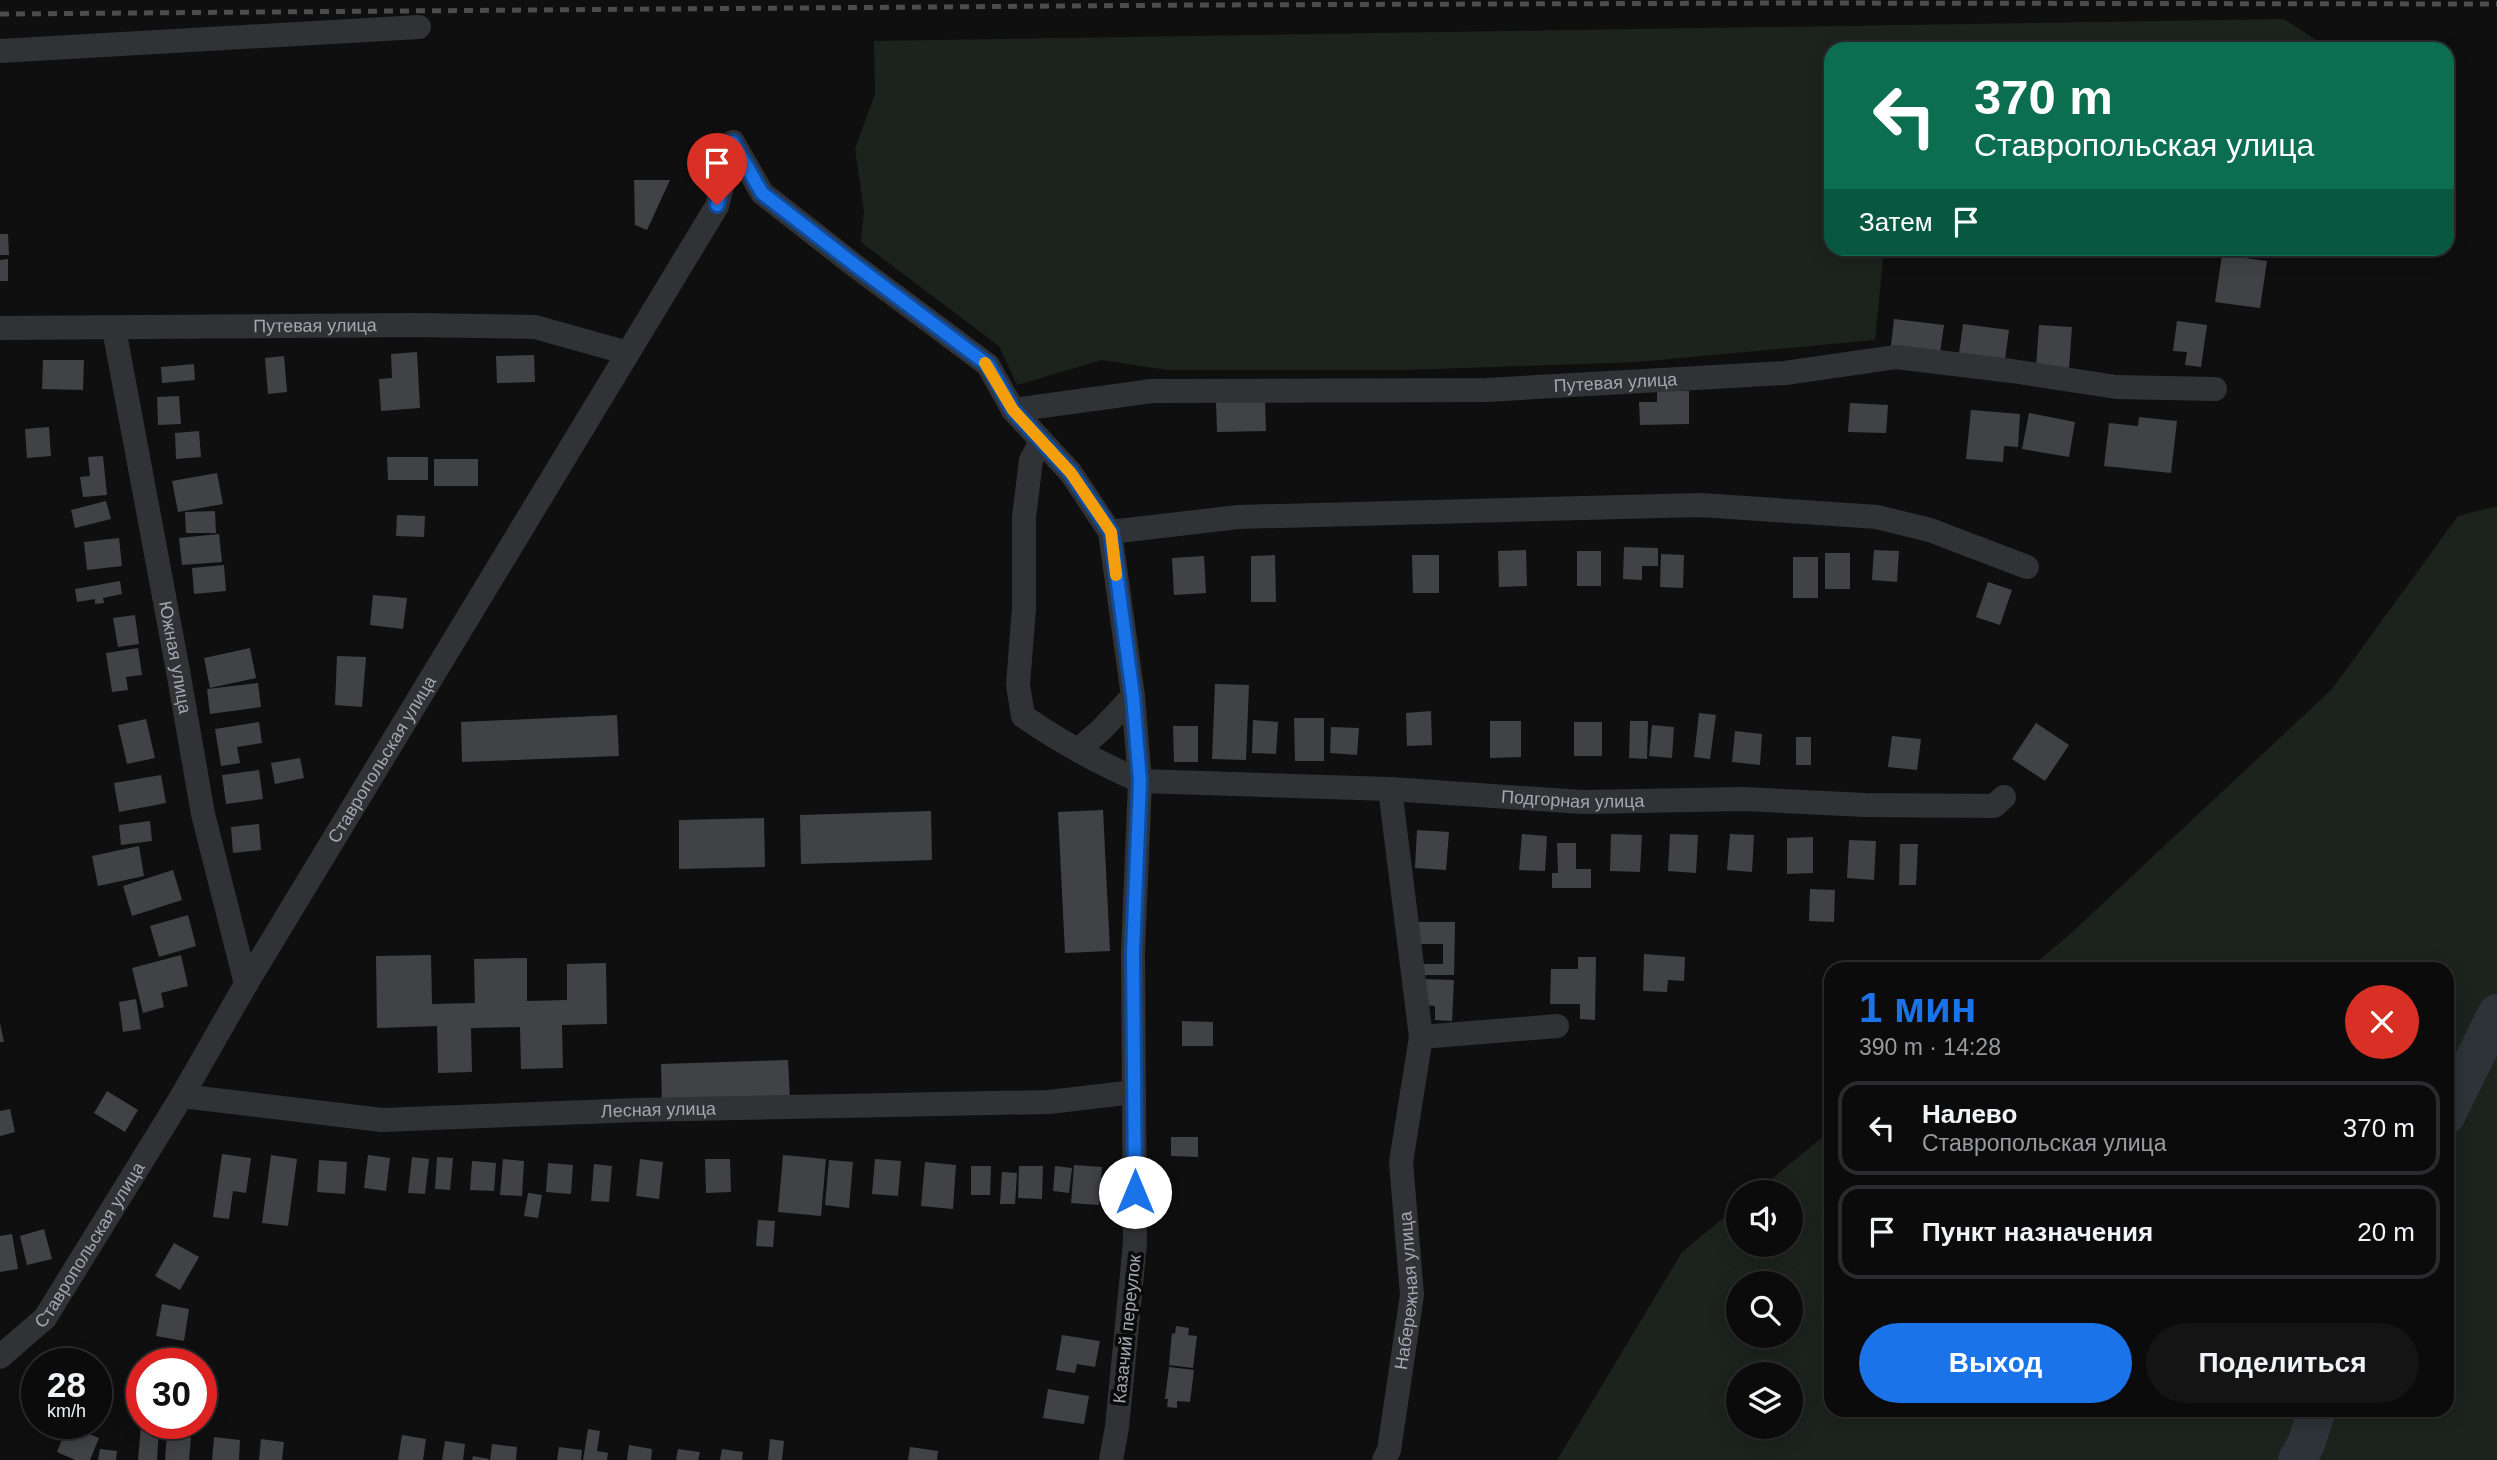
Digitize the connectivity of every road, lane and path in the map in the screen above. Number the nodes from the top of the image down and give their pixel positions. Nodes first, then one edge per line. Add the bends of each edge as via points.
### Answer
1 (419, 27) dead end
2 (0, 51) edge
3 (733, 142) joint
4 (0, 328) edge
5 (114, 329) junction
6 (628, 353) junction
7 (2215, 389) dead end
8 (1013, 410) junction
9 (1041, 442) junction
10 (1111, 532) junction
11 (2027, 567) dead end
12 (1133, 696) junction
13 (1077, 750) junction
14 (1140, 781) junction
15 (1390, 789) junction
16 (2004, 797) dead end
17 (246, 984) junction
18 (1557, 1026) dead end
19 (1421, 1037) junction
20 (1134, 1092) junction
21 (182, 1096) junction
22 (0, 1357) edge
23 (1111, 1460) edge
24 (1384, 1460) edge

1 - 2 street
3 - 6 street, Ставропольская улица via 717,205
3 - 8 street, Казачий переулок via 762,193 988,365
4 - 5 street, Путевая улица
5 - 6 street, Путевая улица via 413,324 535,327
5 - 17 street, Южная улица via 203,814
6 - 17 street, Ставропольская улица
7 - 8 street, Путевая улица via 2116,387 1896,357 1785,373 1486,390 1152,391
8 - 9 street, Казачий переулок
9 - 10 street, Казачий переулок via 1071,473
9 - 13 street via 1031,460 1024,517 1018,685 1023,716
10 - 11 street via 1238,517 1701,505 1877,517 1930,530
10 - 12 street, Казачий переулок
12 - 13 street
12 - 14 street, Казачий переулок
13 - 14 street
14 - 15 street, Подгорная улица
14 - 20 street, Казачий переулок via 1133,952
15 - 16 street, Подгорная улица via 1583,802 1744,799 1994,806
15 - 19 street, Набережная улица
17 - 21 street, Ставропольская улица
18 - 19 street
19 - 24 street, Набережная улица via 1401,1162 1412,1295
20 - 21 street, Лесная улица via 1049,1102 382,1120
20 - 23 street, Казачий переулок via 1135,1243
21 - 22 street, Ставропольская улица via 46,1318

